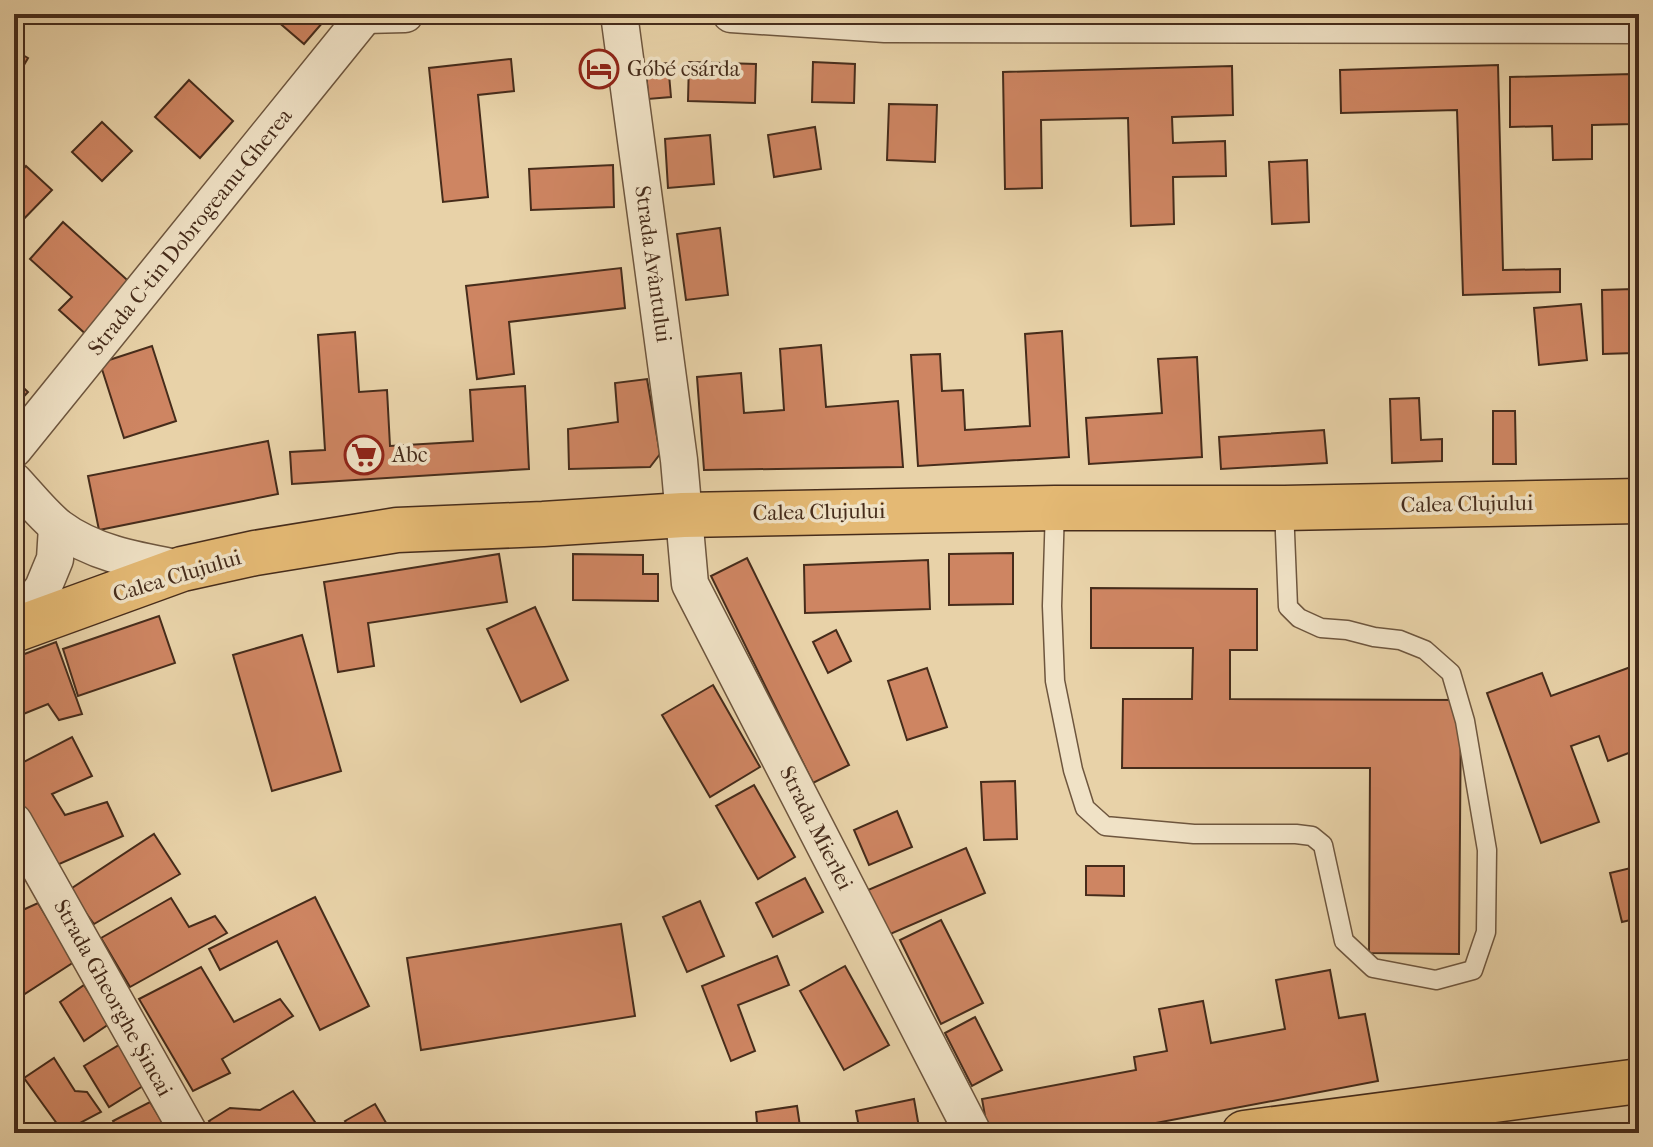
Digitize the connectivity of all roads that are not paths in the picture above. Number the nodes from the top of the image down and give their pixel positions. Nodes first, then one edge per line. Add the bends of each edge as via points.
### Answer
1 (405, 14) edge
2 (619, 14) edge
3 (731, 14) edge
4 (366, 15) edge
5 (886, 19) edge
6 (1639, 25) edge
7 (14, 449) edge
8 (14, 481) edge
9 (1639, 501) edge
10 (1055, 508) junction
11 (1284, 508) junction
12 (683, 515) junction
13 (57, 527) junction
14 (182, 569) junction
15 (14, 627) edge
16 (14, 822) edge
17 (1639, 1081) edge
18 (189, 1133) edge
19 (973, 1133) edge
20 (1244, 1133) edge

1 - 4 street, Strada C-tin Dobrogeanu-Gherea
2 - 12 street, Strada Avântului
3 - 5 street
4 - 7 street, Strada C-tin Dobrogeanu-Gherea
5 - 6 street
8 - 13 street
9 - 11 main road, Calea Clujului
10 - 11 main road, Calea Clujului
10 - 11 lane via 1055,681 1085,808 1105,826 1312,836 1323,845 1344,941 1373,968 1436,980 1473,970 1486,932 1487,850 1465,721 1451,673 1425,650 1400,640 1321,628 1299,618 1288,607
10 - 12 main road, Calea Clujului
12 - 14 main road, Calea Clujului via 397,530
12 - 19 street, Strada Mierlei via 690,584
13 - 14 street via 94,548
13 - 15 street via 55,559 43,588
14 - 15 main road, Calea Clujului
16 - 18 street, Strada Gheorghe Șincai
17 - 20 main road

